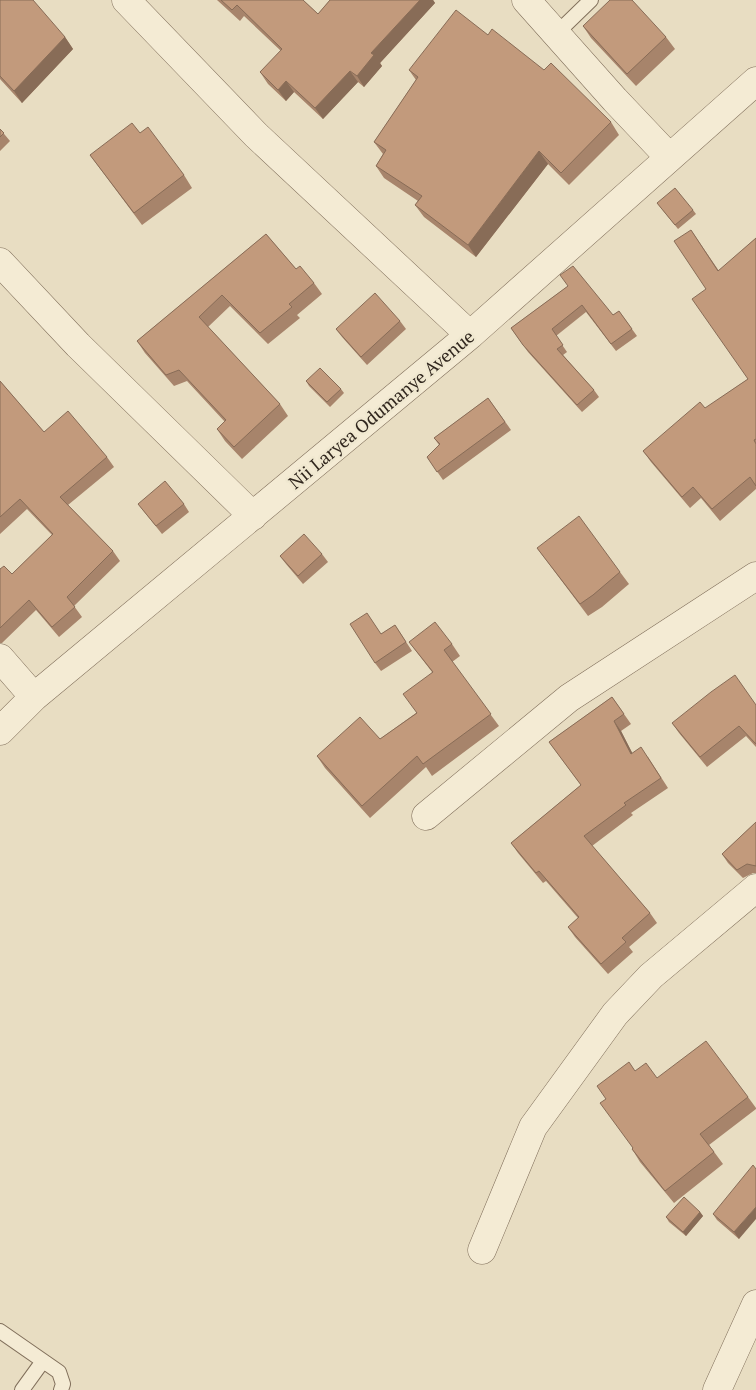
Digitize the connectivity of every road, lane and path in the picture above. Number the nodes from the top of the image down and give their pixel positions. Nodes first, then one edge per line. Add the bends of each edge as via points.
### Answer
1 (126, 0) edge
2 (526, 0) edge
3 (591, 0) edge
4 (556, 34) junction
5 (753, 91) edge
6 (669, 157) junction
7 (0, 262) edge
8 (470, 335) junction
9 (253, 516) junction
10 (756, 576) edge
11 (0, 658) edge
12 (34, 697) junction
13 (0, 731) edge
14 (426, 816) dead end
15 (756, 888) edge
16 (482, 1250) dead end
17 (756, 1304) edge
18 (0, 1331) edge
19 (43, 1361) junction
20 (22, 1390) edge
21 (61, 1390) edge
22 (717, 1390) edge

1 - 8 street via 256,135
2 - 4 street
3 - 4 lane
4 - 6 street
5 - 6 street, Nii Laryea Odumanye Avenue
6 - 8 street, Nii Laryea Odumanye Avenue
7 - 9 street via 78,345
8 - 9 street, Nii Laryea Odumanye Avenue
9 - 12 street, Nii Laryea Odumanye Avenue
10 - 14 street via 569,698
11 - 12 street
12 - 13 street, Nii Laryea Odumanye Avenue
15 - 16 street via 651,976 616,1014 533,1127
17 - 22 street
18 - 19 lane
19 - 20 lane
19 - 21 lane via 59,1372 63,1384

